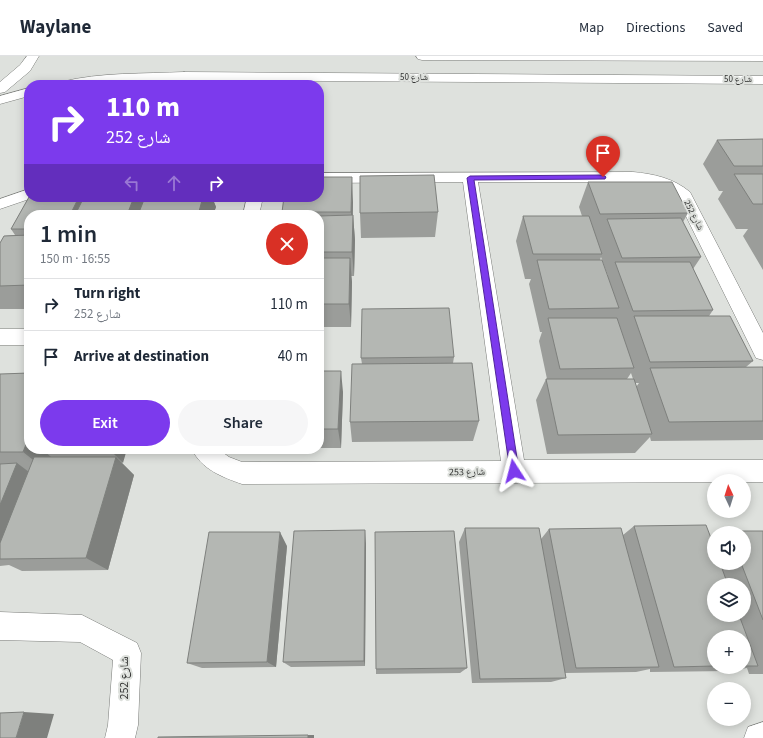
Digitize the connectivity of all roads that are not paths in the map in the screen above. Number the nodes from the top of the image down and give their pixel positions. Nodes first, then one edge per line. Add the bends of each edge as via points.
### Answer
1 (33, 56) edge
2 (422, 56) edge
3 (763, 57) edge
4 (107, 80) edge
5 (763, 80) edge
6 (0, 89) edge
7 (24, 93) edge
8 (0, 100) edge
9 (324, 178) edge
10 (470, 178) junction
11 (24, 196) edge
12 (0, 204) edge
13 (0, 337) edge
14 (24, 337) edge
15 (763, 352) edge
16 (208, 454) edge
17 (514, 471) junction
18 (763, 471) edge
19 (0, 626) edge
20 (763, 737) edge
21 (120, 738) edge
22 (759, 738) edge

1 - 6 main road via 25,68
2 - 3 main road
4 - 5 main road, شارع 50 via 184,76
7 - 8 main road
9 - 10 street, شارع 252
10 - 15 street, شارع 252 via 633,177 663,181 676,187 684,195
10 - 17 street
11 - 12 street
13 - 14 street
16 - 17 street, شارع 253 via 225,468 242,473
17 - 18 street, شارع 253
19 - 21 street, شارع 252 via 82,629 127,653 123,726
20 - 22 street

